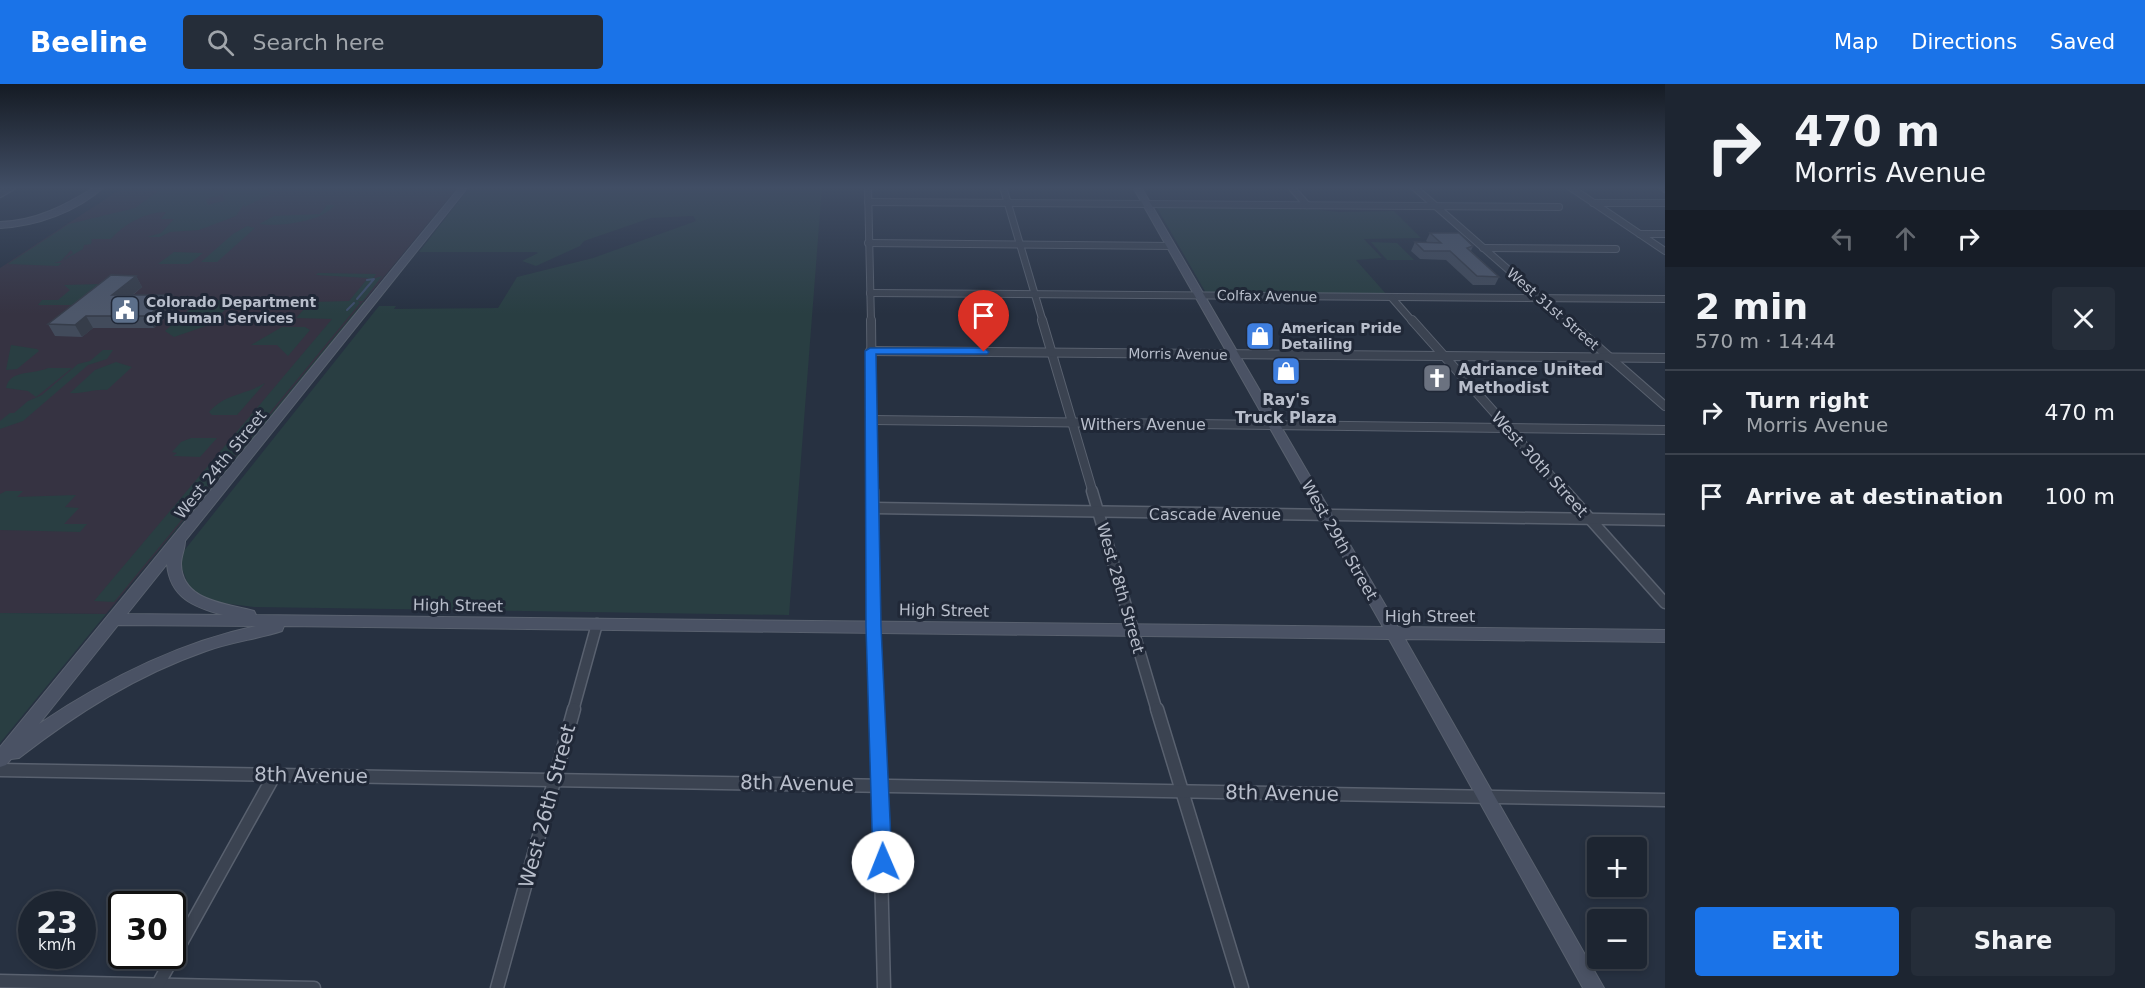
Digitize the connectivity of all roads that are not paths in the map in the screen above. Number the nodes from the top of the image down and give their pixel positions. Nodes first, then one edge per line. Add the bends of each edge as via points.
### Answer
1 (430, 229) edge
2 (868, 229) edge
3 (1016, 229) edge
4 (1162, 229) edge
5 (1461, 229) edge
6 (1633, 229) edge
7 (1640, 234) junction
8 (1665, 234) edge
9 (868, 243) junction
10 (1020, 244) junction
11 (1172, 246) junction
12 (1483, 248) junction
13 (1616, 249) dead end
14 (1665, 251) edge
15 (870, 293) junction
16 (1034, 293) junction
17 (1200, 295) junction
18 (1392, 298) junction
19 (1542, 299) junction
20 (1665, 299) edge
21 (870, 351) junction
22 (1052, 352) junction
23 (1233, 355) junction
24 (1444, 357) junction
25 (1610, 358) junction
26 (1665, 358) edge
27 (1665, 406) edge
28 (873, 420) junction
29 (1073, 424) junction
30 (1274, 425) junction
31 (1509, 428) junction
32 (1665, 430) edge
33 (874, 508) junction
34 (1100, 513) junction
35 (1327, 514) junction
36 (1589, 519) junction
37 (1665, 520) edge
38 (179, 541) junction
39 (1665, 603) edge
40 (114, 619) junction
41 (292, 621) junction
42 (309, 621) junction
43 (597, 624) junction
44 (873, 627) junction
45 (1134, 631) junction
46 (1394, 634) junction
47 (1665, 636) edge
48 (0, 762) edge
49 (0, 770) edge
50 (275, 774) junction
51 (554, 778) junction
52 (881, 785) junction
53 (1181, 791) junction
54 (1486, 796) junction
55 (1665, 800) edge
56 (0, 981) edge
57 (157, 986) edge
58 (314, 988) edge
59 (497, 988) edge
60 (884, 988) edge
61 (1242, 988) edge
62 (1594, 988) edge

1 - 38 street, West 24th Street
2 - 9 street
3 - 10 street, West 28th Street
4 - 11 street, West 29th Street
5 - 12 street, West 31st Street
6 - 7 street
7 - 8 street
7 - 14 street
9 - 10 street
9 - 15 street
10 - 11 street
10 - 16 street, West 28th Street
11 - 17 street, West 29th Street
12 - 13 street
12 - 19 street, West 31st Street
15 - 16 street, Colfax Avenue
15 - 21 street
16 - 17 street, Colfax Avenue
16 - 22 street, West 28th Street
17 - 18 street, Colfax Avenue
17 - 23 street, West 29th Street
18 - 19 street, Colfax Avenue
18 - 24 street, West 30th Street
19 - 20 street, Colfax Avenue
19 - 25 street, West 31st Street
21 - 22 street, Morris Avenue
21 - 28 street
22 - 23 street, Morris Avenue
22 - 29 street, West 28th Street
23 - 24 street, Morris Avenue
23 - 30 street, West 29th Street
24 - 25 street, Morris Avenue
24 - 31 street, West 30th Street
25 - 26 street, Morris Avenue
25 - 27 street, West 31st Street
28 - 29 street, Withers Avenue
28 - 33 street
29 - 30 street, Withers Avenue
29 - 34 street, West 28th Street
30 - 31 street, Withers Avenue
30 - 35 street, West 29th Street
31 - 32 street, Withers Avenue
31 - 36 street, West 30th Street
33 - 34 street, Cascade Avenue
33 - 44 street
34 - 35 street, Cascade Avenue
34 - 45 street, West 28th Street
35 - 36 street, Cascade Avenue
35 - 46 street, West 29th Street
36 - 37 street, Cascade Avenue
36 - 39 street, West 30th Street
38 - 40 street, West 24th Street
38 - 41 street via 173,567 183,591 207,606
40 - 41 street, High Street
40 - 48 street, West 24th Street
41 - 42 street, High Street
42 - 43 street, High Street
42 - 48 street via 180,652 134,673 50,723
43 - 44 street, High Street
43 - 51 street, West 26th Street
44 - 45 street, High Street
44 - 52 street
45 - 46 street, High Street
45 - 53 street, West 28th Street
46 - 47 street, High Street
46 - 54 street, West 29th Street
49 - 50 street, 8th Avenue
50 - 51 street, 8th Avenue
50 - 57 street
51 - 52 street, 8th Avenue
51 - 59 street, West 26th Street
52 - 53 street, 8th Avenue
52 - 60 street
53 - 54 street, 8th Avenue
53 - 61 street, West 28th Street
54 - 55 street, 8th Avenue
54 - 62 street, West 29th Street
56 - 57 street
57 - 58 street

